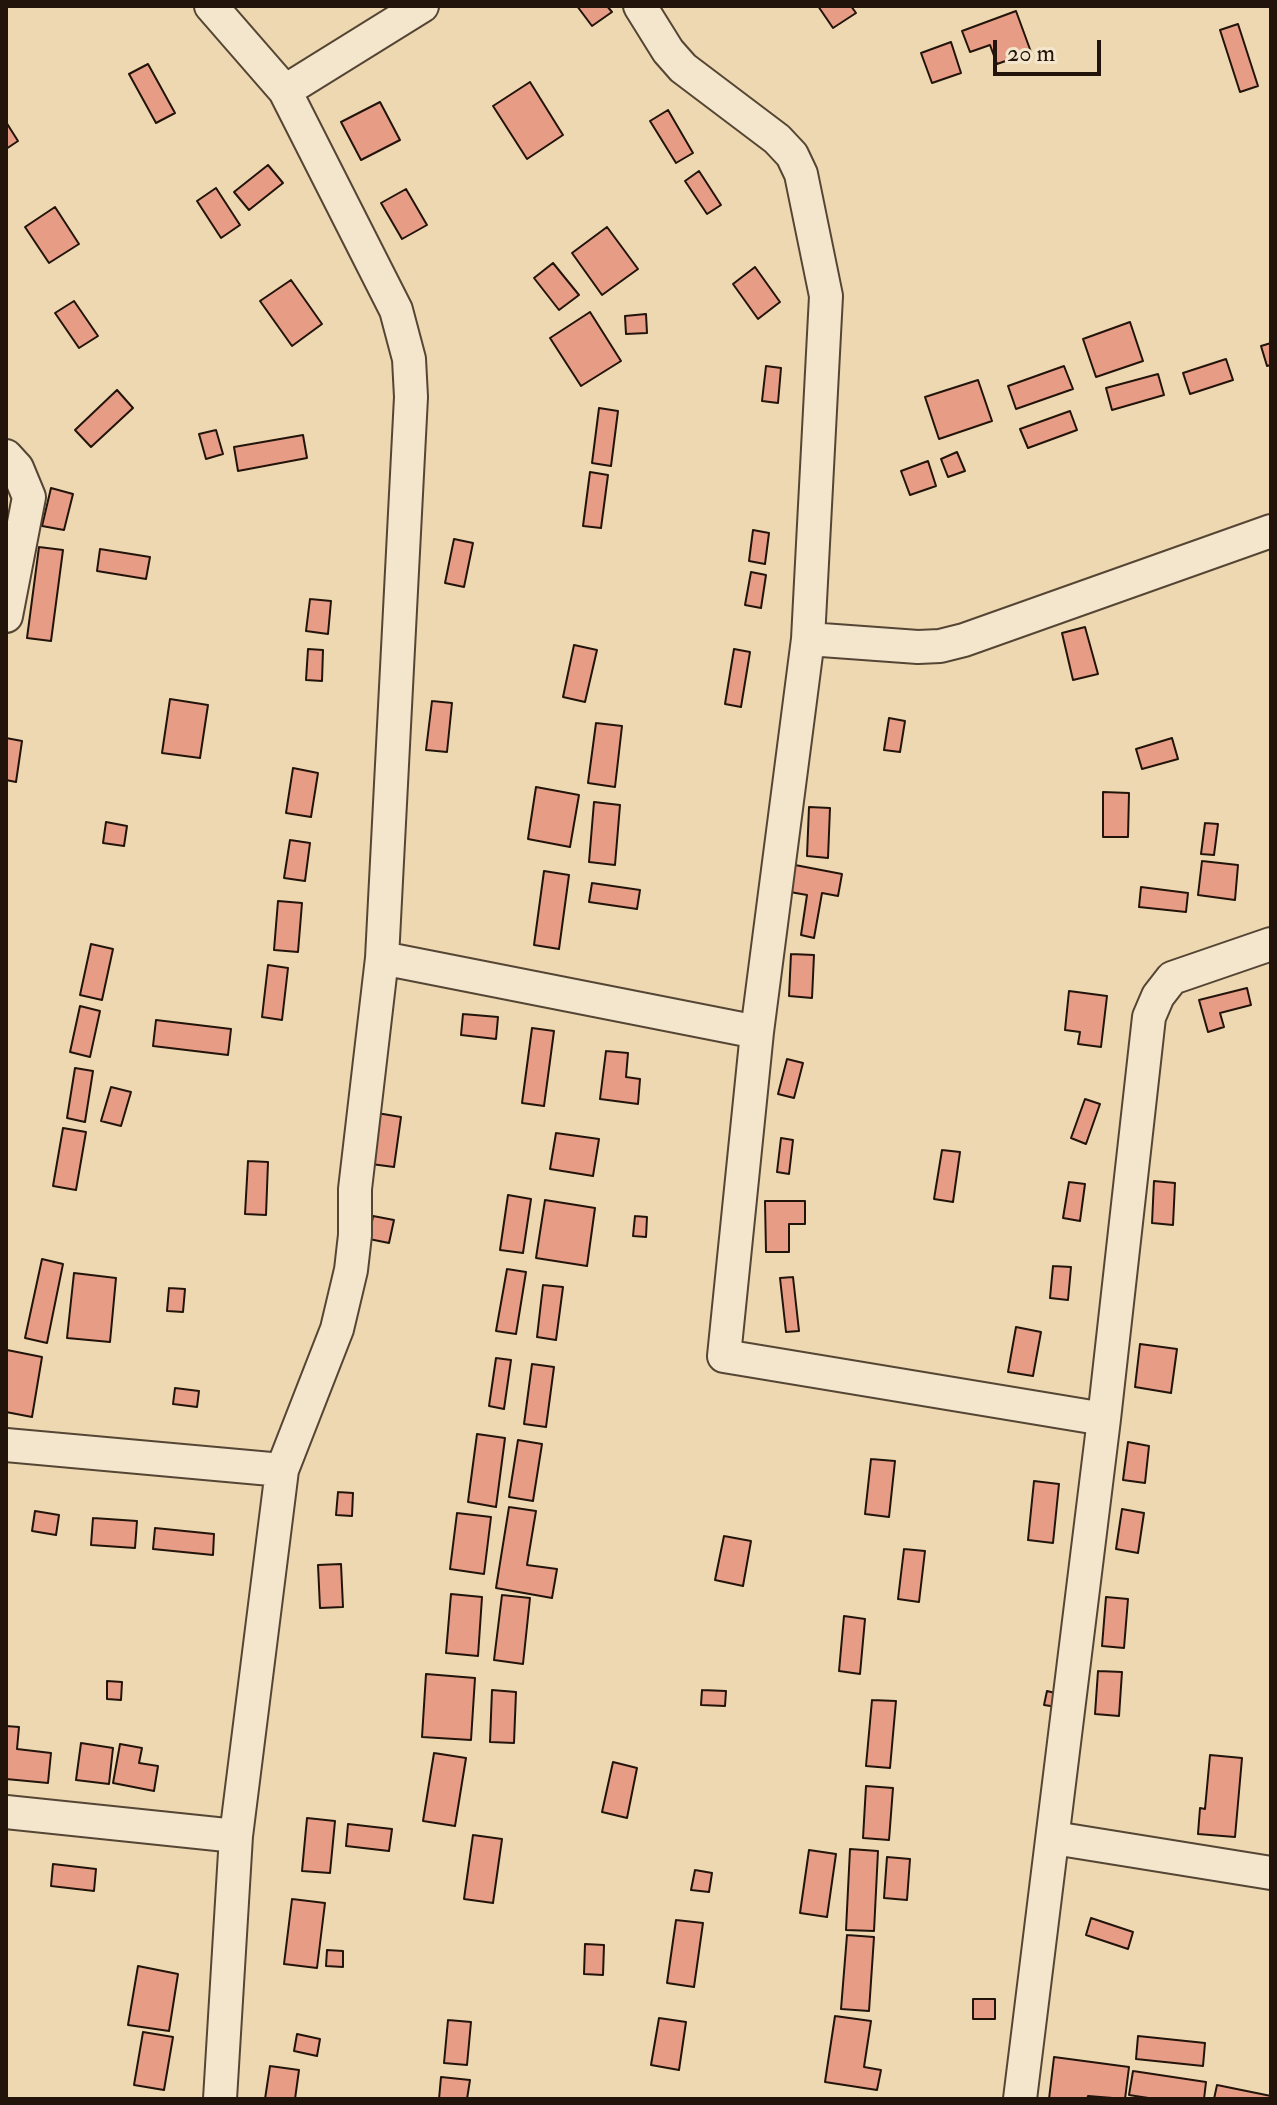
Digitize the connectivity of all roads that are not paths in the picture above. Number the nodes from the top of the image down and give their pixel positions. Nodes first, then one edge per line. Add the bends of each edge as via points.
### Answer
1 (211, 6) edge
2 (422, 6) edge
3 (640, 6) edge
4 (285, 91) junction
5 (6, 456) edge
6 (1271, 531) edge
7 (6, 616) edge
8 (808, 639) junction
9 (1271, 944) edge
10 (382, 958) junction
11 (757, 1032) junction
12 (1104, 1419) junction
13 (6, 1445) edge
14 (282, 1470) junction
15 (6, 1812) edge
16 (236, 1836) junction
17 (1054, 1838) junction
18 (1271, 1873) edge
19 (220, 2099) edge
20 (1020, 2099) edge

1 - 4 street
2 - 4 street
3 - 8 street via 683,68 777,139 801,174 826,296
4 - 10 street via 396,310 409,359
5 - 7 street via 29,497
6 - 8 street via 940,646
8 - 11 street
9 - 12 street via 1172,978 1149,1017
10 - 11 street
10 - 14 street via 355,1189 351,1270 337,1329
11 - 12 street via 724,1356
12 - 17 street
13 - 14 street
14 - 16 street
15 - 16 street
16 - 19 street
17 - 18 street
17 - 20 street

